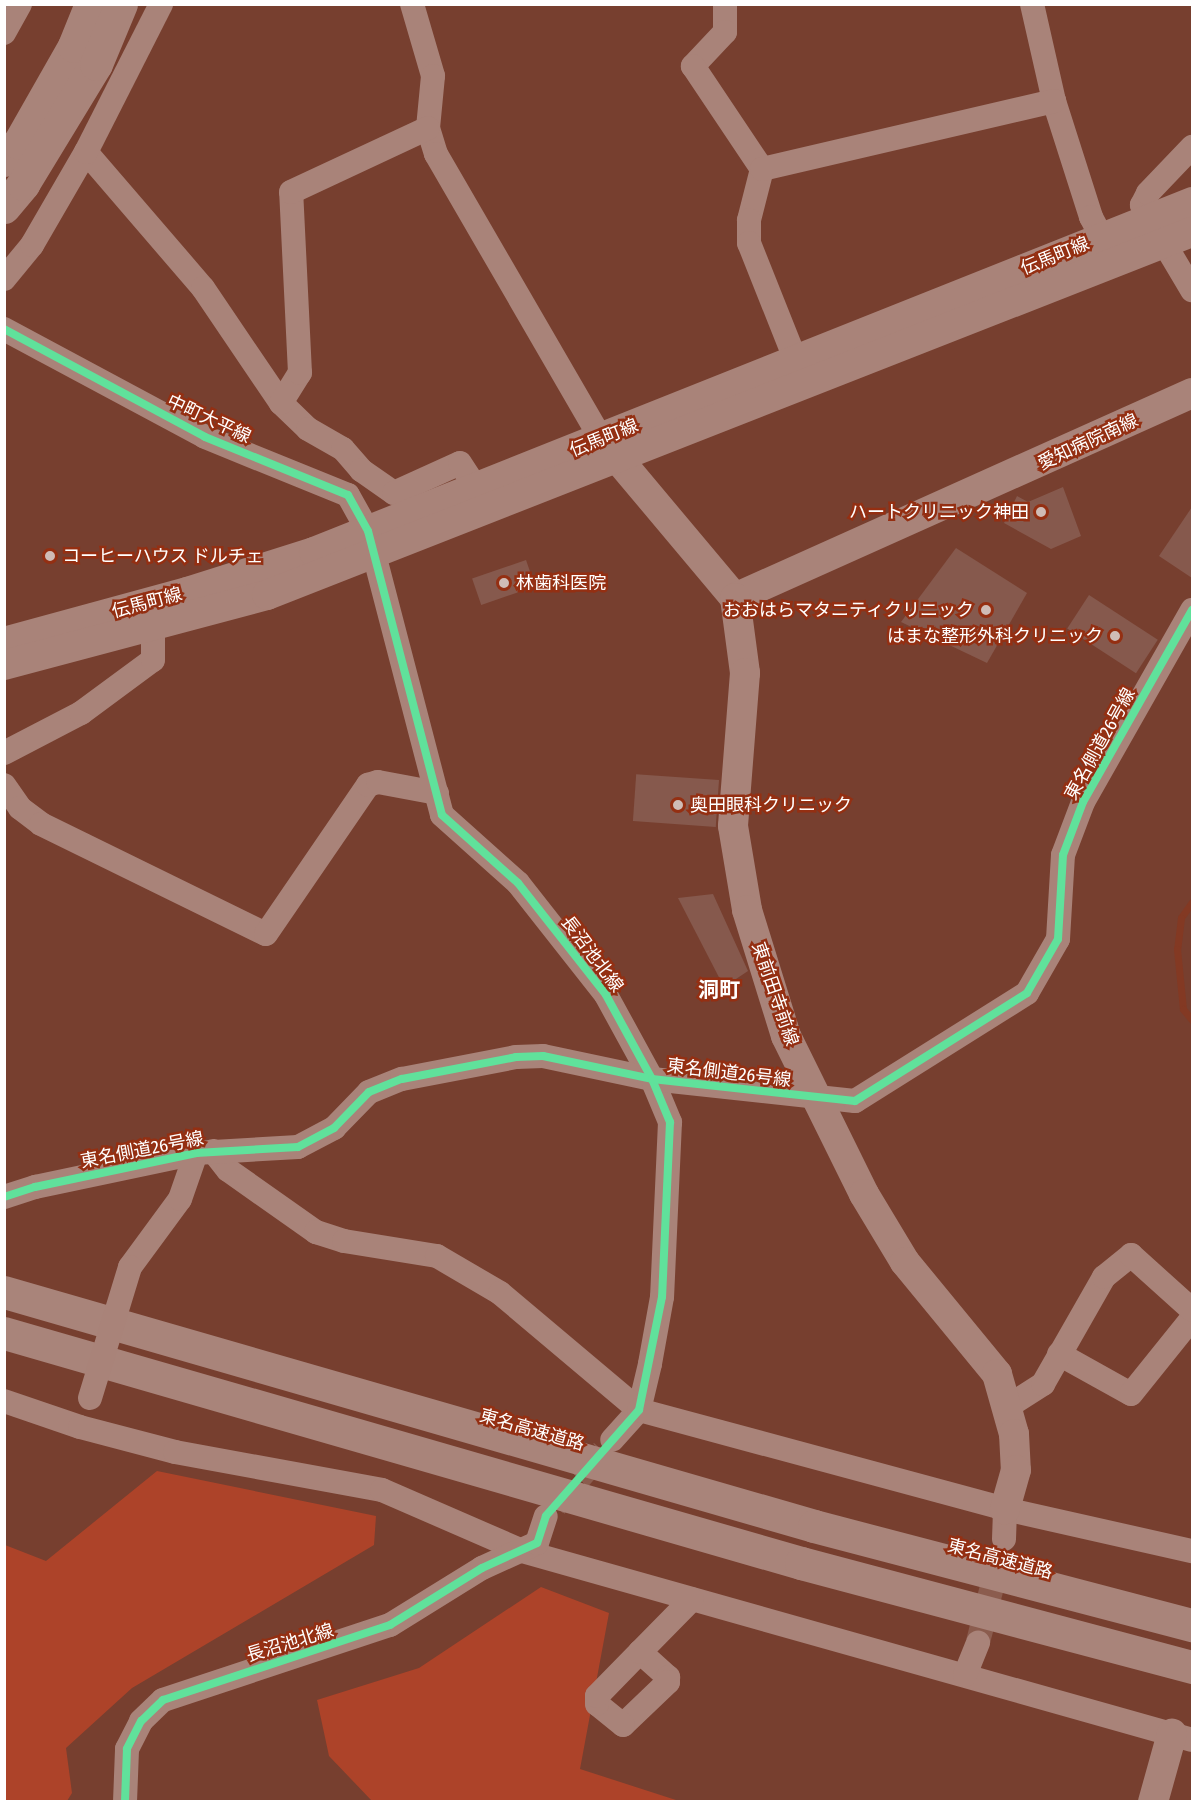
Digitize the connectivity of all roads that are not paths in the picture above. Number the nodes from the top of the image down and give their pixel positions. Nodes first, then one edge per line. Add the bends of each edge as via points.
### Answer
1 (20, 4) edge
2 (91, 4) edge
3 (161, 4) edge
4 (412, 4) edge
5 (725, 4) edge
6 (1032, 4) edge
7 (123, 10) edge
8 (152, 28) junction
9 (4, 33) edge
10 (1054, 101) junction
11 (428, 128) junction
12 (1192, 147) edge
13 (86, 152) junction
14 (4, 160) edge
15 (762, 169) junction
16 (1192, 202) edge
17 (4, 207) edge
18 (1156, 231) junction
19 (1192, 232) edge
20 (1101, 237) junction
21 (1117, 264) junction
22 (4, 279) edge
23 (1192, 290) edge
24 (4, 329) edge
25 (796, 361) junction
26 (1192, 393) edge
27 (281, 403) junction
28 (610, 449) junction
29 (476, 488) junction
30 (372, 542) junction
31 (735, 598) junction
32 (1192, 610) edge
33 (150, 614) junction
34 (4, 642) edge
35 (4, 665) edge
36 (4, 753) edge
37 (4, 785) edge
38 (437, 793) junction
39 (652, 1079) junction
40 (816, 1098) junction
41 (205, 1152) junction
42 (4, 1197) edge
43 (4, 1292) edge
44 (1192, 1310) edge
45 (1192, 1318) edge
46 (4, 1333) edge
47 (1059, 1354) junction
48 (4, 1401) edge
49 (1007, 1407) junction
50 (639, 1410) junction
51 (80, 1426) junction
52 (612, 1440) tunnel mouth
53 (1005, 1509) junction
54 (546, 1516) tunnel mouth
55 (1004, 1539) tunnel mouth
56 (522, 1551) junction
57 (1192, 1551) edge
58 (692, 1599) junction
59 (1192, 1625) edge
60 (978, 1642) tunnel mouth
61 (640, 1652) dead end
62 (1192, 1667) edge
63 (965, 1675) junction
64 (1182, 1737) edge
65 (125, 1802) edge
66 (1153, 1802) edge

1 - 9 street
2 - 14 highway via 74,46 19,143
3 - 8 street
4 - 11 street via 433,76
5 - 15 street via 725,32 693,66
6 - 10 street
7 - 8 street
7 - 17 highway via 96,64 23,184
8 - 13 street
10 - 15 street
10 - 20 street
11 - 27 street via 291,192 300,373
11 - 28 street via 436,154
12 - 18 street via 1148,193 1142,205
13 - 22 street via 32,245
13 - 27 street via 203,288
15 - 25 street via 748,220 749,243
16 - 18 street, 伝馬町線
18 - 19 street, 伝馬町線
18 - 20 street, 伝馬町線
18 - 21 street, 伝馬町線
18 - 23 street
20 - 21 street
20 - 25 street, 伝馬町線
21 - 28 street, 伝馬町線
24 - 30 street, 中町大平線 via 205,437 348,495
25 - 28 street, 伝馬町線
26 - 31 street, 愛知病院南線
27 - 29 street via 308,429 343,449 361,470 394,493 460,463
28 - 29 street, 伝馬町線
28 - 30 street, 伝馬町線
28 - 31 street
29 - 30 street, 伝馬町線
30 - 33 street, 伝馬町線
30 - 38 street, 長沼池北線
31 - 40 street, 東前田寺前線 via 746,673 735,837 747,910 786,1036
32 - 40 street, 東名側道26号線 via 1083,802 1063,855 1058,939 1027,993 855,1101
33 - 34 street, 伝馬町線
33 - 35 street, 伝馬町線
33 - 36 street via 153,660 81,713
37 - 38 street via 20,808 41,824 266,934 368,785 378,782
38 - 39 street, 長沼池北線 via 442,815 518,883 606,995
39 - 40 street, 東名側道26号線
39 - 41 street, 東名側道26号線 via 543,1056 516,1057 402,1079 369,1092 334,1128 298,1147
39 - 50 street, 長沼池北線 via 670,1122 662,1297
40 - 49 street, 東前田寺前線 via 864,1194 905,1263 997,1374
41 - 42 street, 東名側道26号線
41 - 50 street via 316,1232 344,1241 437,1257 500,1293
41 - 51 street, bridge via 180,1199 130,1267
43 - 59 highway, 東名高速道路 via 814,1526
44 - 47 street via 1131,1255 1104,1277
45 - 47 street via 1131,1394
46 - 62 highway via 790,1559
47 - 49 street via 1043,1384
48 - 51 street
49 - 53 street, 東前田寺前線 via 1014,1434 1016,1470
50 - 52 street
50 - 53 street
51 - 56 street via 175,1452 382,1490
53 - 55 street
53 - 57 street
54 - 56 street via 537,1543
56 - 58 street
56 - 65 street, 長沼池北線 via 482,1568 390,1624 163,1700 141,1721 126,1749
58 - 61 street
58 - 63 street
60 - 63 street
63 - 64 street
64 - 66 street

